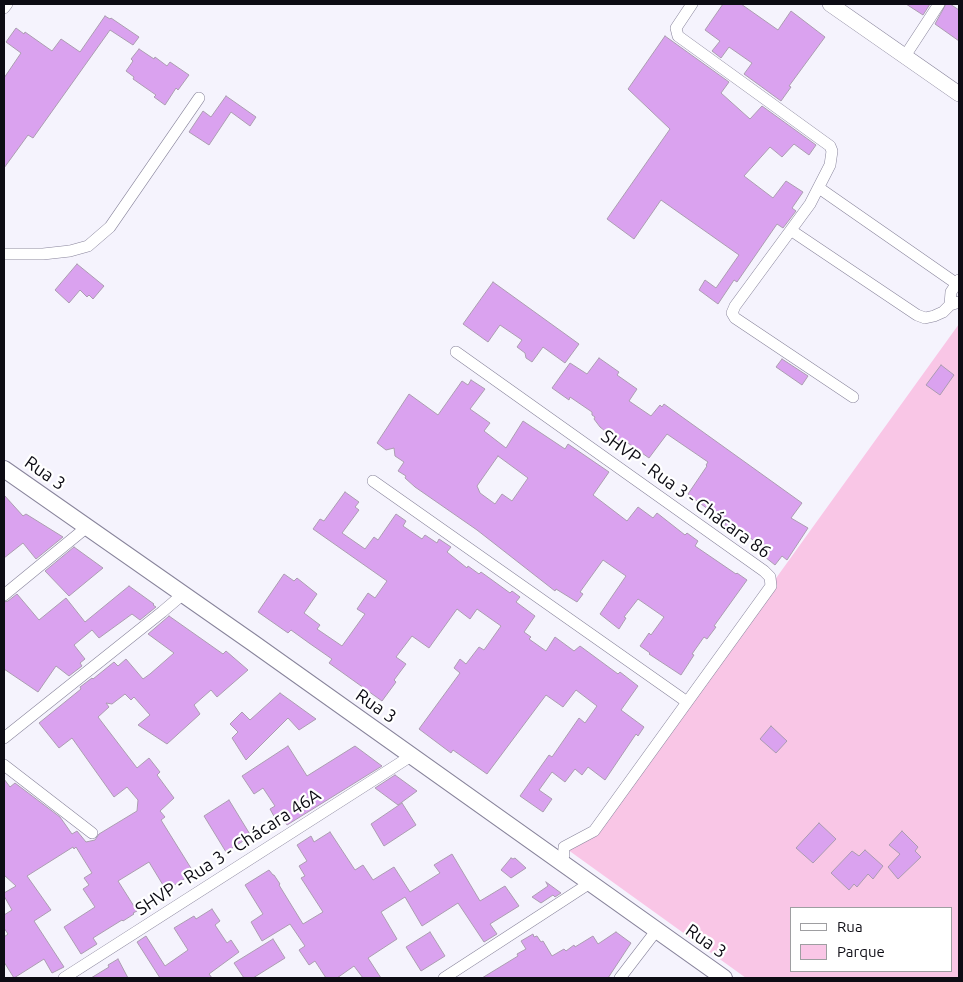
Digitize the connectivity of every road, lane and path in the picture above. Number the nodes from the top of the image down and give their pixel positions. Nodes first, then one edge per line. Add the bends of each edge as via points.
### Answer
1 (7, 4) edge
2 (692, 4) edge
3 (830, 4) edge
4 (939, 4) edge
5 (4, 8) edge
6 (905, 56) junction
7 (959, 94) edge
8 (199, 98) dead end
9 (819, 188) junction
10 (792, 230) junction
11 (4, 254) edge
12 (958, 282) edge
13 (954, 304) edge
14 (456, 352) dead end
15 (853, 397) dead end
16 (4, 469) edge
17 (373, 481) dead end
18 (87, 527) junction
19 (4, 595) edge
20 (182, 595) junction
21 (687, 702) junction
22 (4, 738) edge
23 (412, 756) junction
24 (4, 765) edge
25 (92, 833) dead end
26 (563, 865) junction
27 (590, 883) junction
28 (656, 931) junction
29 (64, 978) edge
30 (444, 978) edge
31 (620, 978) edge
32 (724, 978) edge

1 - 5 street
2 - 9 street via 676,28 678,36 830,146 830,165
3 - 6 street
4 - 6 street
6 - 7 street
8 - 11 street via 110,227 88,246 43,254
9 - 10 street
9 - 12 street
10 - 13 street via 917,315 925,318 934,316
10 - 15 street via 732,313
12 - 13 street via 951,292
14 - 21 street, SHVP - Rua 3 - Chácara 86 via 770,577 770,586
16 - 18 main road, Rua 3
17 - 21 street
18 - 19 street
18 - 20 main road, Rua 3
20 - 22 street
20 - 23 main road, Rua 3
21 - 26 street, SHVP - Rua 3 - Chácara 86 via 594,831 564,847
23 - 26 main road, Rua 3
23 - 29 street, SHVP - Rua 3 - Chácara 46A
24 - 25 street
26 - 27 main road, Rua 3
27 - 28 main road, Rua 3
27 - 30 street
28 - 31 street
28 - 32 main road, Rua 3

